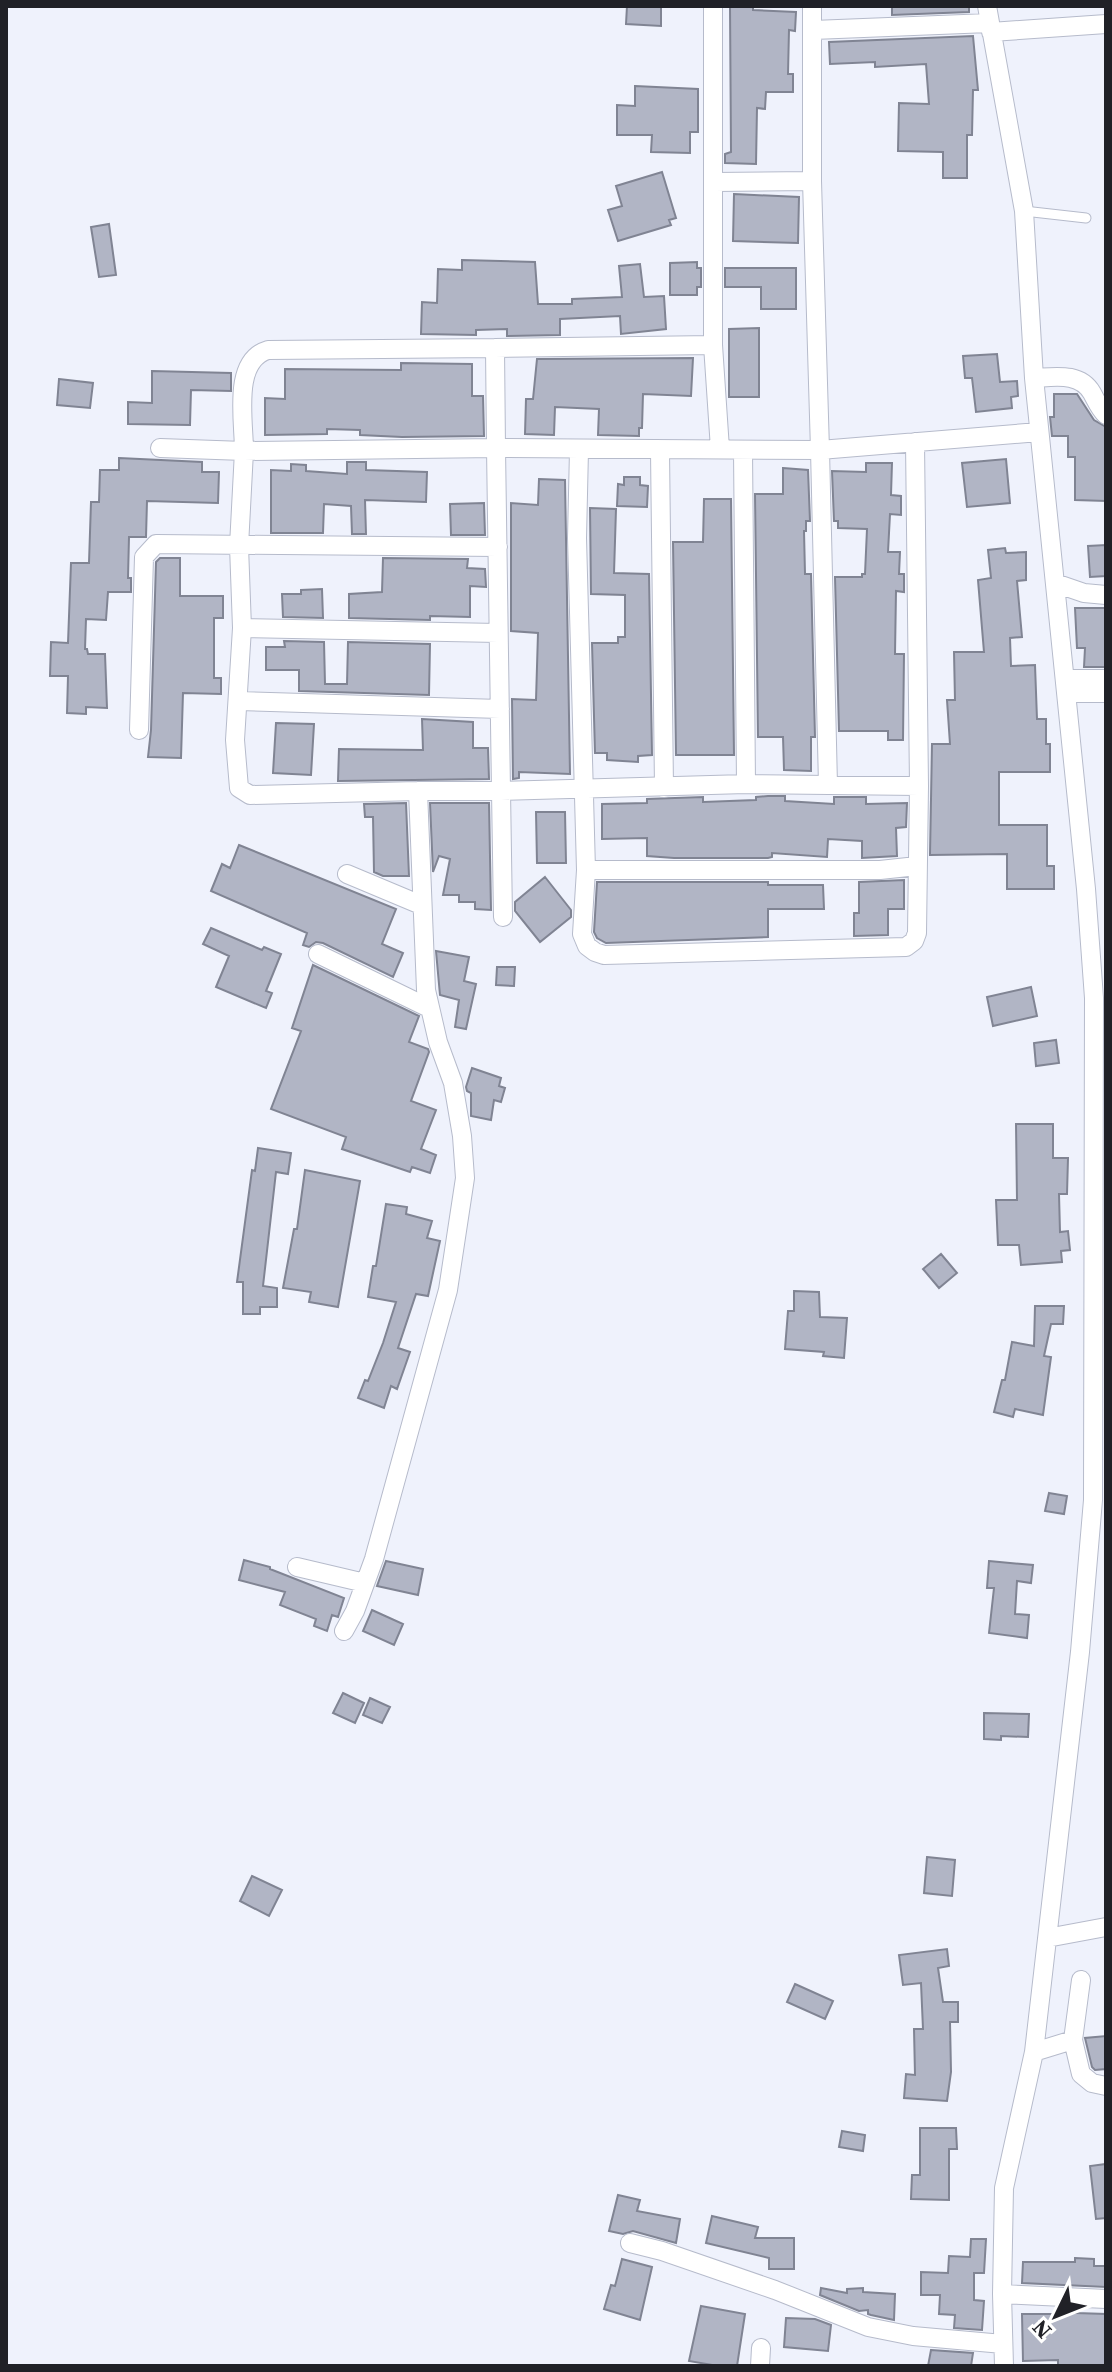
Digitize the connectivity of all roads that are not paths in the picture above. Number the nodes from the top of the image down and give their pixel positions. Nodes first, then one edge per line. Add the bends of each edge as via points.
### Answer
1 (713, 6) edge
2 (812, 6) edge
3 (989, 20) edge
4 (1106, 24) edge
5 (813, 30) junction
6 (812, 181) junction
7 (714, 182) junction
8 (1024, 211) junction
9 (1086, 218) dead end
10 (713, 345) junction
11 (495, 348) junction
12 (1034, 378) junction
13 (1106, 415) edge
14 (1039, 432) junction
15 (915, 442) junction
16 (160, 448) dead end
17 (496, 448) junction
18 (720, 449) junction
19 (579, 450) junction
20 (743, 450) junction
21 (820, 450) junction
22 (244, 451) junction
23 (660, 451) junction
24 (239, 546) junction
25 (498, 547) junction
26 (1055, 583) junction
27 (1106, 595) edge
28 (242, 628) junction
29 (498, 633) junction
30 (1106, 679) edge
31 (1066, 686) junction
32 (1106, 693) edge
33 (238, 701) junction
34 (500, 709) junction
35 (139, 730) dead end
36 (746, 784) junction
37 (828, 785) junction
38 (919, 786) junction
39 (664, 788) junction
40 (418, 791) junction
41 (501, 791) junction
42 (584, 791) junction
43 (917, 866) junction
44 (586, 870) junction
45 (347, 874) dead end
46 (421, 905) junction
47 (503, 917) dead end
48 (318, 954) dead end
49 (429, 1008) junction
50 (1100, 1502) edge
51 (297, 1567) dead end
52 (365, 1583) junction
53 (344, 1631) dead end
54 (1106, 1927) edge
55 (1047, 1938) junction
56 (1081, 1980) dead end
57 (1073, 2040) junction
58 (1034, 2052) junction
59 (1106, 2086) edge
60 (630, 2243) dead end
61 (1002, 2294) junction
62 (1106, 2299) edge
63 (1003, 2344) junction
64 (1004, 2366) edge

1 - 7 street
2 - 5 street
3 - 4 street
3 - 5 street
3 - 8 street
5 - 6 street
6 - 7 street
6 - 21 street
7 - 10 street
8 - 9 lane
8 - 12 street
10 - 11 street
10 - 18 street
11 - 17 street
11 - 22 street via 258,353 243,380
12 - 13 street via 1073,378 1090,390
12 - 14 street
14 - 15 street
14 - 26 street
15 - 21 street
15 - 38 street
16 - 22 street
17 - 19 street
17 - 22 street
17 - 25 street
18 - 20 street
18 - 23 street
19 - 23 street
19 - 42 street
20 - 21 street
20 - 36 street
21 - 37 street
22 - 24 street
23 - 39 street
24 - 25 street
24 - 28 street
24 - 35 street via 156,544 144,557
25 - 29 street
26 - 27 street
26 - 31 street
28 - 29 street
28 - 33 street
29 - 34 street
30 - 31 street
31 - 32 street
31 - 50 street via 1094,998
33 - 34 street
33 - 40 street via 236,780 244,793
34 - 41 street
36 - 37 street
36 - 39 street
37 - 38 street
38 - 43 street
39 - 42 street
40 - 41 street
40 - 46 street
41 - 42 street
41 - 47 street
42 - 44 street
43 - 44 street
43 - 44 street via 917,933 906,947 604,955 587,946 582,934
45 - 46 street
46 - 49 street
48 - 49 street
49 - 52 street via 453,1083 464,1190 448,1290
50 - 55 street
51 - 52 street
52 - 53 street
54 - 55 street
55 - 58 street
56 - 57 street
57 - 58 street
57 - 59 street via 1081,2074
58 - 61 street via 1004,2188
60 - 63 street via 868,2327
61 - 62 street
61 - 63 street
63 - 64 street

